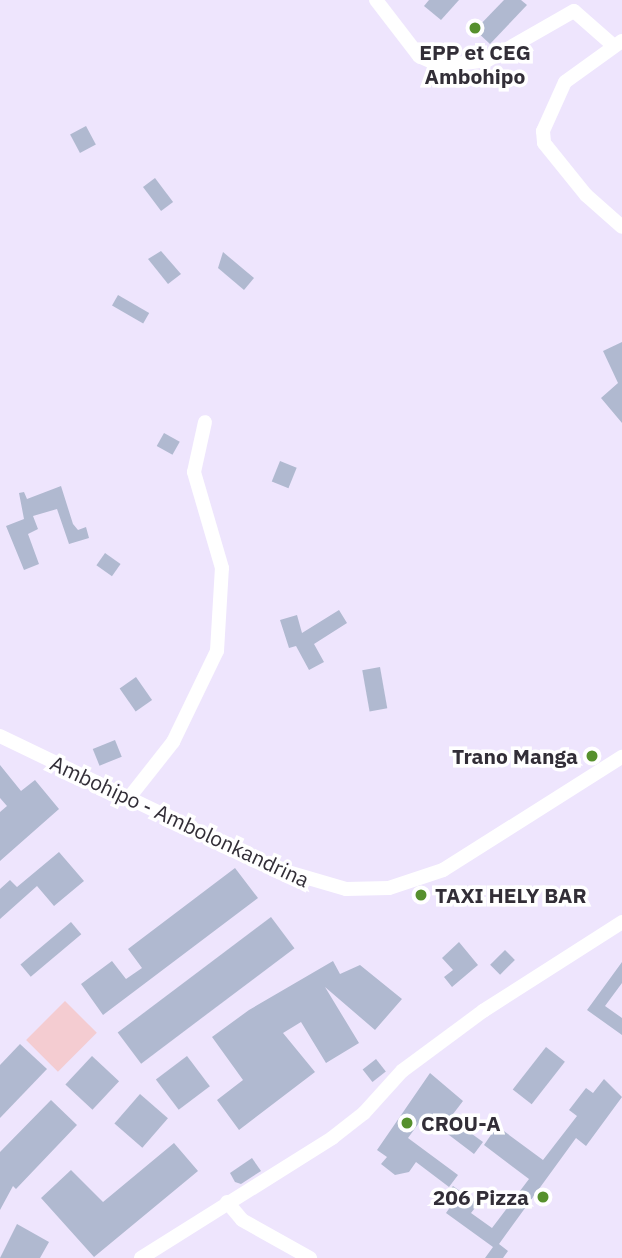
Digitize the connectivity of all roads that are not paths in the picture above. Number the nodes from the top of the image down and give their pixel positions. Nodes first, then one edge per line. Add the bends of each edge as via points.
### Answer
1 (376, 0) edge
2 (618, 43) edge
3 (622, 227) edge
4 (205, 422) dead end
5 (0, 736) edge
6 (622, 757) edge
7 (128, 799) junction
8 (622, 922) edge
9 (227, 1202) junction
10 (142, 1258) edge
11 (310, 1258) edge

1 - 2 street via 419,56 441,66 488,60 574,11
2 - 3 street via 565,82 543,131 544,143 586,195
4 - 7 street via 194,472 222,568 217,650 173,741
5 - 7 street, Ambohipo - Ambolonkandrina
6 - 7 street, Ambohipo - Ambolonkandrina via 443,870 389,888 319,885
8 - 9 street via 483,1011 402,1071 364,1114 332,1138
9 - 10 street
9 - 11 street via 242,1220

